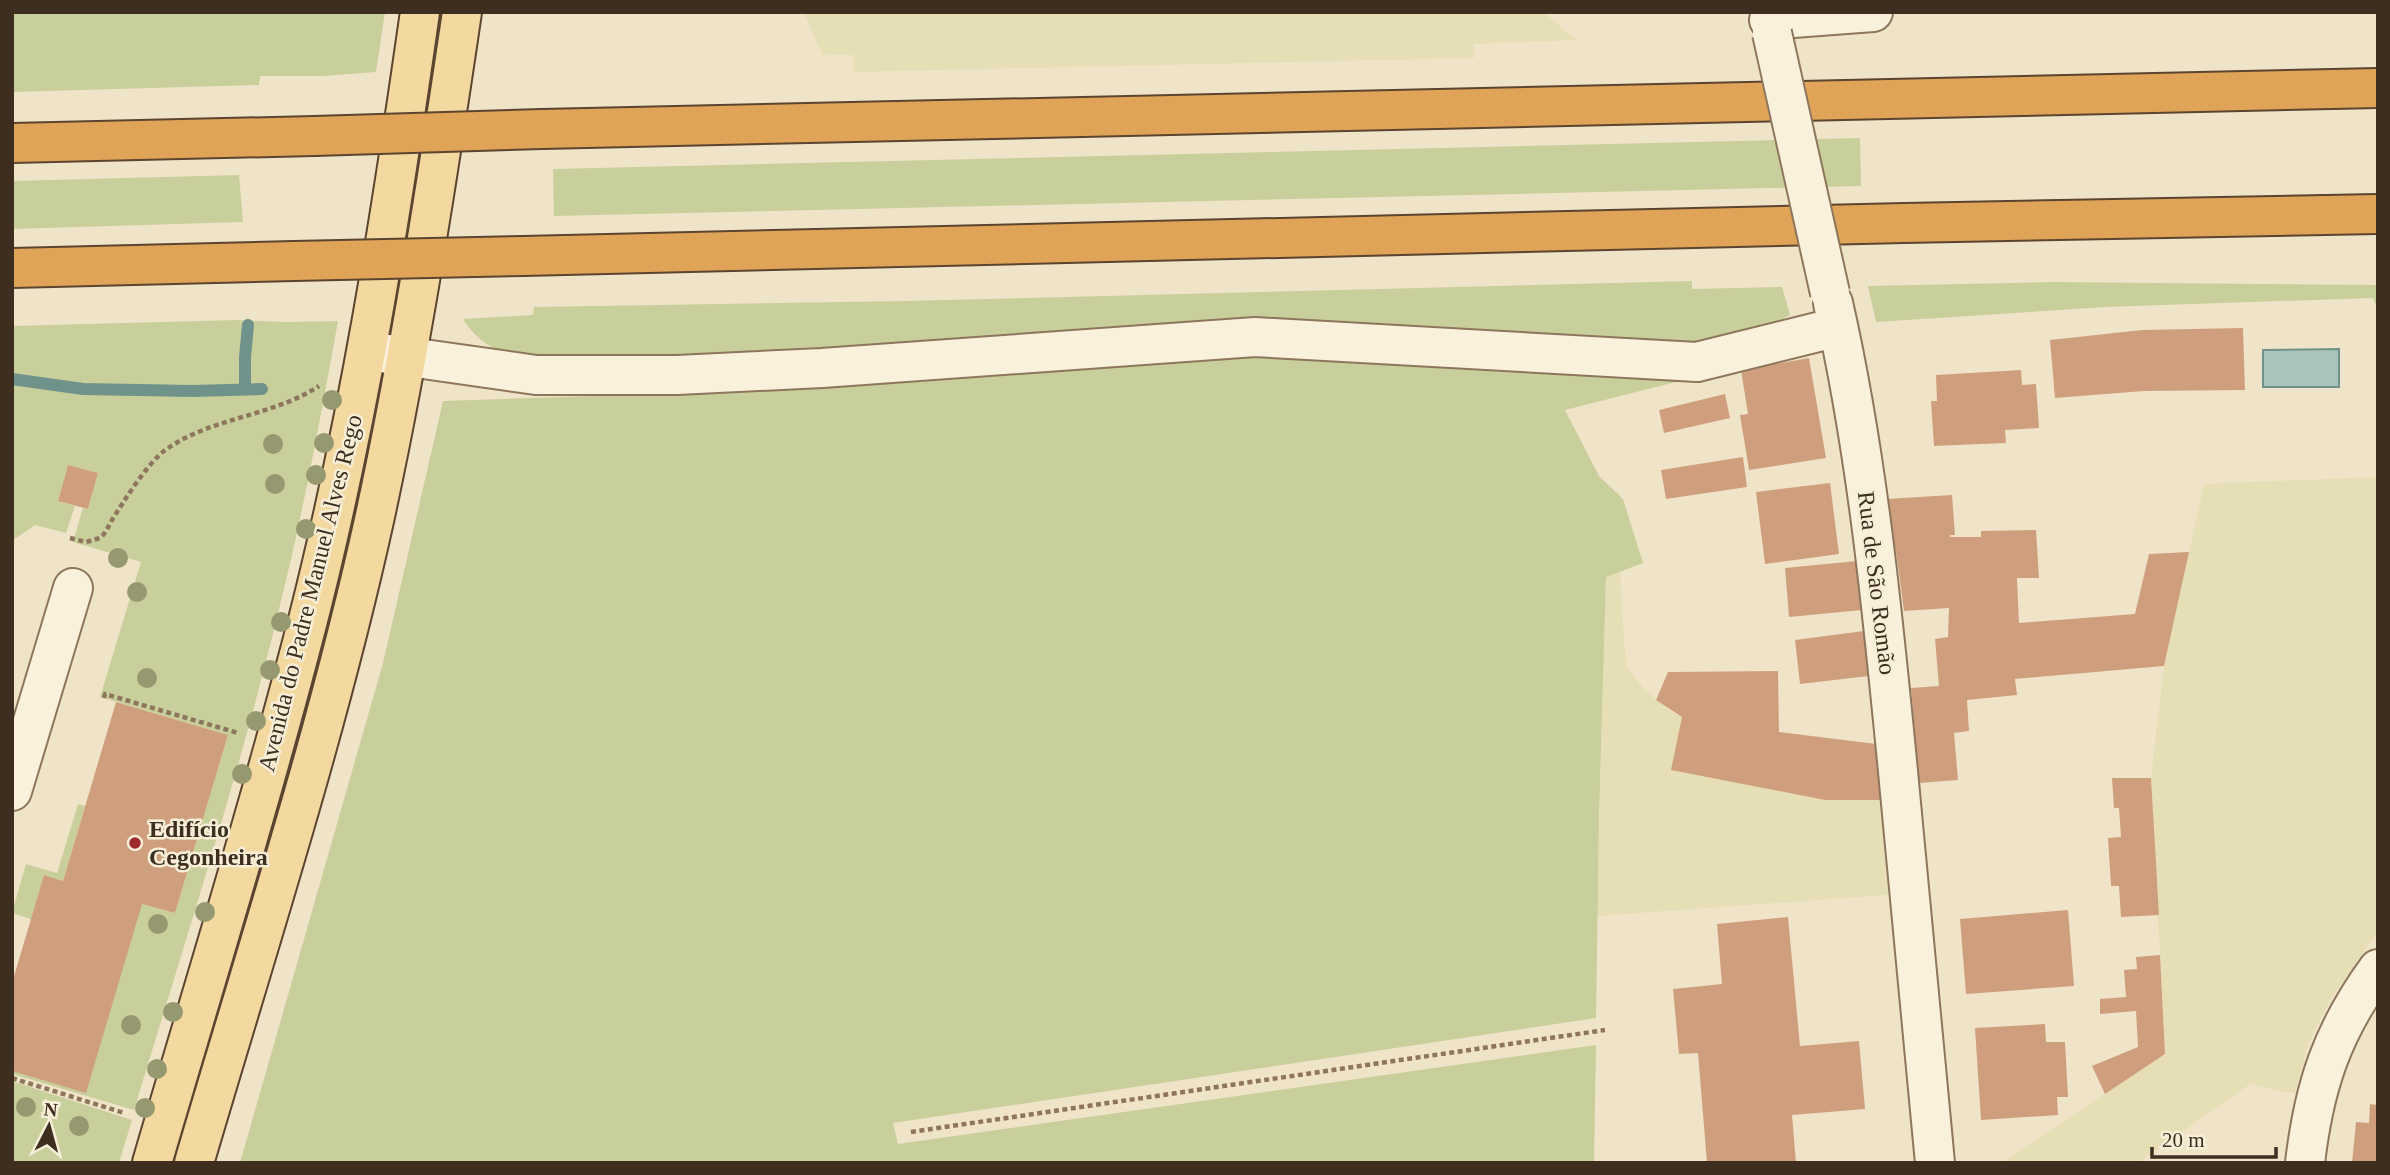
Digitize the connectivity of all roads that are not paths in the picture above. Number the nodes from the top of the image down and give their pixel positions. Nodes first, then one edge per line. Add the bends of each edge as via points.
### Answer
1 (1873, 12) edge
2 (1769, 22) edge
3 (419, 23) edge
4 (460, 26) edge
5 (2378, 88) edge
6 (12, 143) edge
7 (2378, 214) edge
8 (12, 268) edge
9 (1834, 310) junction
10 (367, 351) junction
11 (408, 358) junction
12 (73, 588) dead end
13 (12, 791) edge
14 (2378, 969) edge
15 (152, 1163) edge
16 (194, 1163) edge
17 (1935, 1163) edge
18 (2305, 1163) edge

1 - 2 street
2 - 9 street, Rua de São Romão, bridge
3 - 4 main road
3 - 10 main road, Avenida do Padre Manuel Alves Rego
4 - 11 main road, Avenida do Padre Manuel Alves Rego
5 - 6 highway, bridge
7 - 8 highway, bridge
9 - 11 street via 1697,362 1255,337 677,375 536,375
9 - 17 street, Rua de São Romão via 1868,502 1885,639
10 - 11 street
10 - 15 main road, Avenida do Padre Manuel Alves Rego via 308,619 253,824
11 - 16 main road, Avenida do Padre Manuel Alves Rego via 339,665
12 - 13 street
14 - 18 street via 2343,1023 2324,1067

